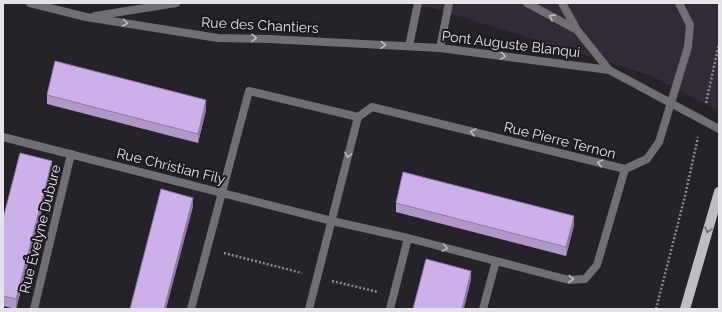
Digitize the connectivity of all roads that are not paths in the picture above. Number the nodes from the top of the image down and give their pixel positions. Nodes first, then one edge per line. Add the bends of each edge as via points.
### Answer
1 (30, 3) edge
2 (176, 3) edge
3 (418, 3) edge
4 (449, 3) edge
5 (527, 3) edge
6 (562, 3) edge
7 (679, 3) edge
8 (86, 17) junction
9 (577, 30) junction
10 (409, 46) junction
11 (440, 48) junction
12 (609, 70) junction
13 (358, 117) junction
14 (719, 129) edge
15 (3, 137) edge
16 (72, 154) junction
17 (625, 169) junction
18 (719, 192) edge
19 (222, 193) junction
20 (332, 221) junction
21 (408, 238) junction
22 (496, 261) junction
23 (34, 309) edge
24 (191, 309) edge
25 (309, 309) edge
26 (390, 309) edge
27 (483, 309) edge
28 (686, 309) edge

1 - 8 street, Rue des Chantiers
2 - 8 street, Rue des Chantiers
3 - 10 street
4 - 11 street
9 -> 5 street, Pont Auguste Blanqui
6 - 9 street
7 - 17 street via 690,25 688,47 658,142 647,159
8 -> 10 street, Rue des Chantiers via 218,38
9 - 12 street, Pont Auguste Blanqui
10 - 11 street, Pont Auguste Blanqui
11 -> 12 street, Pont Auguste Blanqui
12 - 14 street, Pont Auguste Blanqui, bridge
17 -> 13 street, Rue Pierre Ternon via 372,107
13 - 19 street via 249,91
13 -> 20 street
15 - 16 street, Rue Christian Fily
16 - 19 street, Rue Christian Fily
16 - 23 street, Rue Évelyne Dubure
22 -> 17 street, Rue Pierre Ternon via 569,280 585,279 597,265
18 -> 28 main road
19 - 20 street, Rue Christian Fily
19 - 24 street
20 - 21 street, Rue Pierre Ternon
20 - 25 street
21 -> 22 street, Rue Pierre Ternon
21 - 26 street
22 - 27 street

